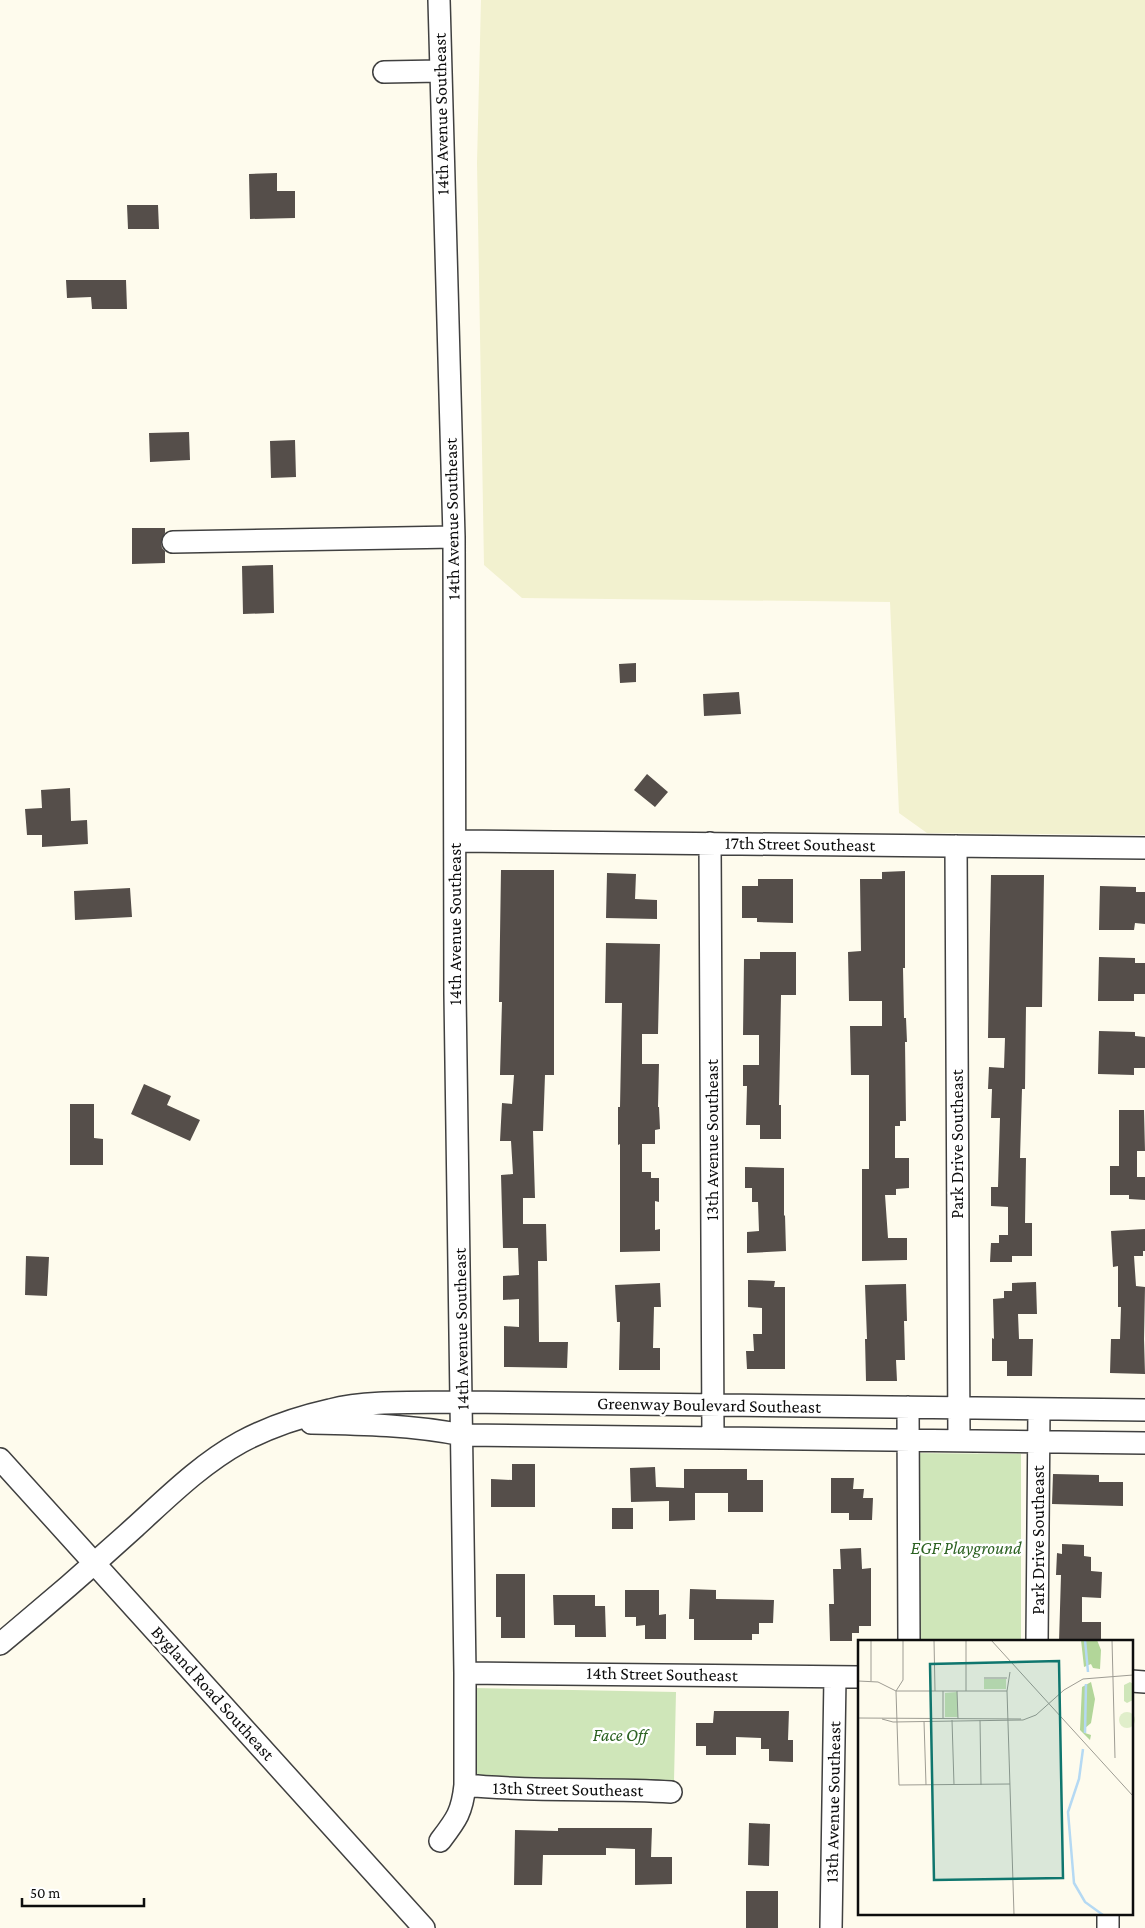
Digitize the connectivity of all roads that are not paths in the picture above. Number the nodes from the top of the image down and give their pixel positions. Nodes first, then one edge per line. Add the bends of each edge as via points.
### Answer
1 (439, 0) edge
2 (440, 71) junction
3 (384, 72) dead end
4 (454, 537) junction
5 (173, 542) dead end
6 (455, 841) junction
7 (710, 843) junction
8 (956, 846) junction
9 (1145, 848) edge
10 (462, 1402) junction
11 (714, 1405) junction
12 (908, 1407) junction
13 (959, 1408) junction
14 (1039, 1409) junction
15 (1145, 1410) edge
16 (276, 1427) junction
17 (462, 1434) junction
18 (714, 1438) junction
19 (908, 1440) junction
20 (959, 1441) junction
21 (1039, 1442) junction
22 (1145, 1444) edge
23 (0, 1458) edge
24 (95, 1563) junction
25 (909, 1640) edge
26 (1037, 1640) edge
27 (0, 1644) edge
28 (465, 1673) junction
29 (835, 1677) junction
30 (858, 1677) edge
31 (1132, 1681) edge
32 (1145, 1682) edge
33 (465, 1785) junction
34 (671, 1792) dead end
35 (440, 1841) dead end
36 (424, 1928) edge
37 (831, 1928) edge

1 - 2 street, 14th Avenue Southeast
2 - 3 street
2 - 4 street, 14th Avenue Southeast
4 - 5 street
4 - 6 street, 14th Avenue Southeast
6 - 7 street, 17th Street Southeast
6 - 10 street, 14th Avenue Southeast
7 - 8 street, 17th Street Southeast
7 - 11 street, 13th Avenue Southeast
8 - 9 street, 17th Street Southeast
8 - 13 street, Park Drive Southeast
10 - 11 street, Greenway Boulevard Southeast
10 - 16 street, Greenway Boulevard Southeast via 332,1409
10 - 17 street, 14th Avenue Southeast
11 - 12 street, Greenway Boulevard Southeast
11 - 18 street, 13th Avenue Southeast
12 - 13 street, Greenway Boulevard Southeast
12 - 19 street
13 - 14 street, Greenway Boulevard Southeast
13 - 20 street, Park Drive Southeast
14 - 15 street, Greenway Boulevard Southeast
14 - 21 street, Park Drive Southeast
16 - 17 street, Greenway Boulevard Southeast via 308,1423 362,1424
16 - 24 street, Greenway Boulevard Southeast via 215,1458
17 - 18 street, Greenway Boulevard Southeast
17 - 28 street, 14th Avenue Southeast
18 - 19 street, Greenway Boulevard Southeast
19 - 20 street, Greenway Boulevard Southeast
19 - 25 street
20 - 21 street, Greenway Boulevard Southeast
21 - 22 street, Greenway Boulevard Southeast
21 - 26 street, Park Drive Southeast
23 - 24 street, Bygland Road Southeast
24 - 27 street
24 - 36 street, Bygland Road Southeast
28 - 29 street, 14th Street Southeast
28 - 33 street, 14th Avenue Southeast
29 - 30 street, 14th Street Southeast
29 - 37 street, 13th Avenue Southeast
31 - 32 street
33 - 34 street, 13th Street Southeast
33 - 35 street, 14th Avenue Southeast via 458,1818

